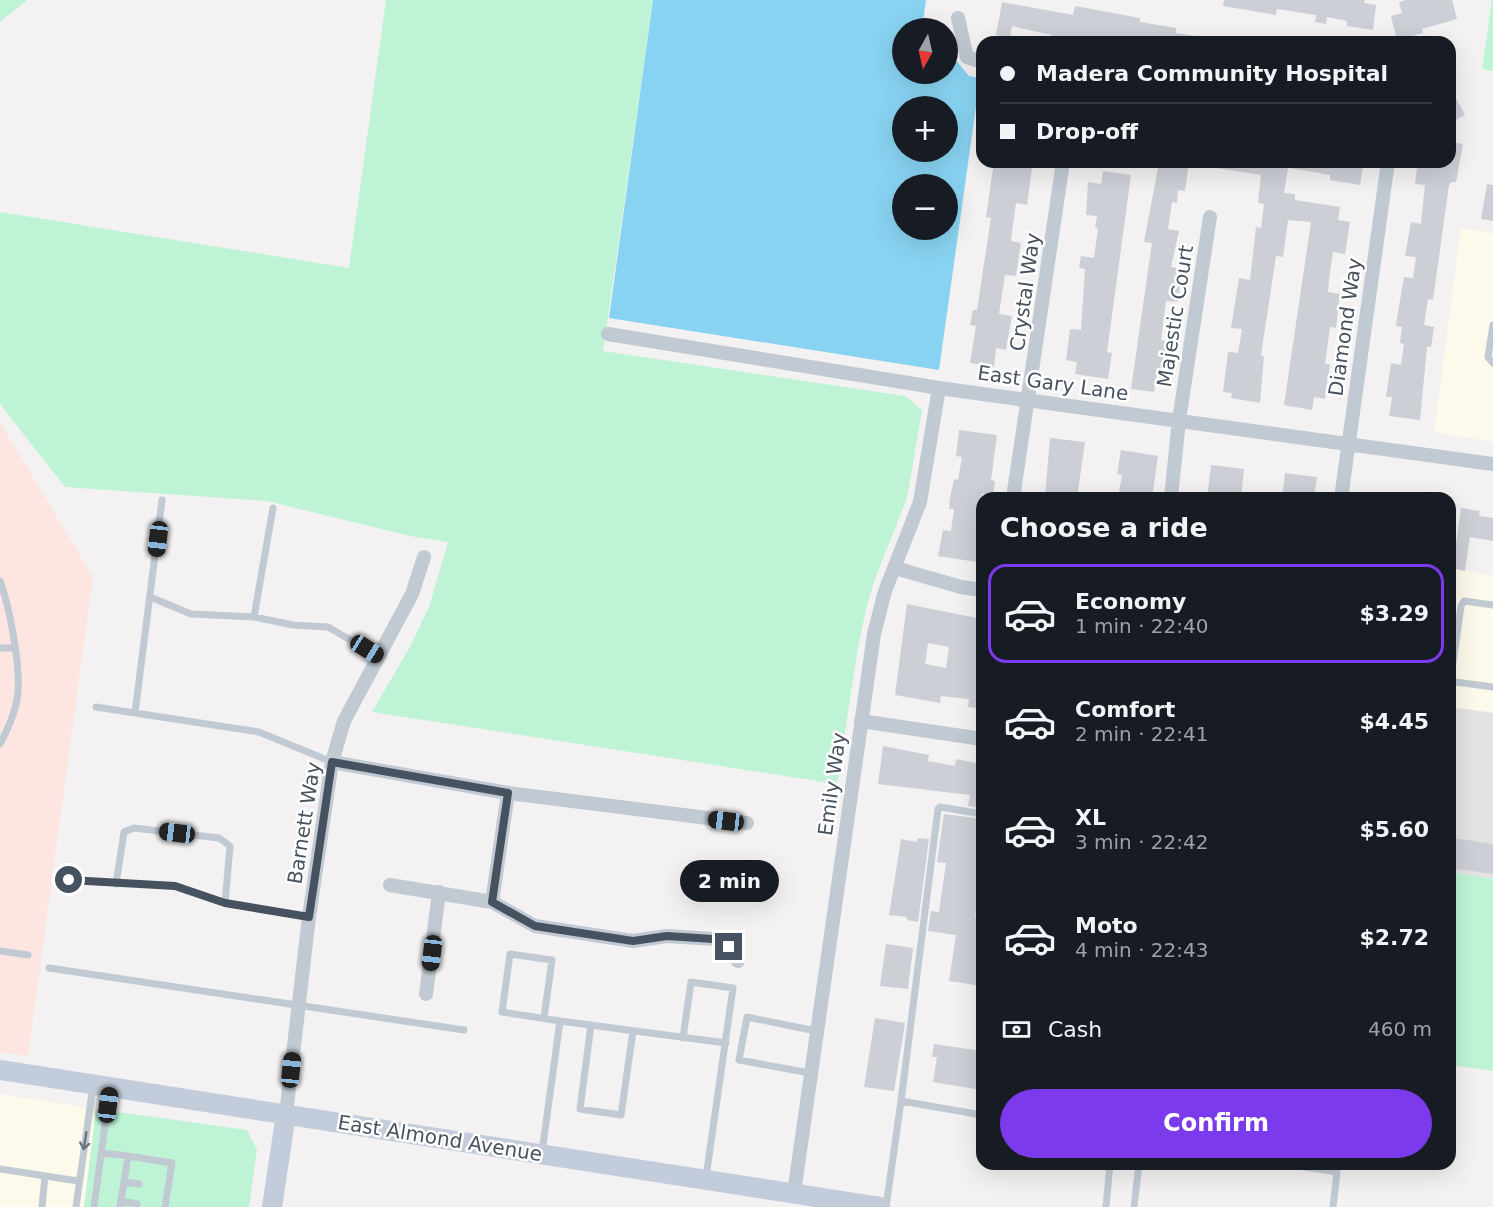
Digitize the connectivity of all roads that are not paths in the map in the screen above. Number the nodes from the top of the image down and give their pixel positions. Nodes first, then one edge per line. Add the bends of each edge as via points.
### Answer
1 (958, 18) dead end
2 (976, 60) edge
3 (1062, 168) edge
4 (1388, 168) edge
5 (1210, 217) dead end
6 (1493, 325) edge
7 (608, 334) dead end
8 (1493, 363) edge
9 (939, 388) junction
10 (1029, 399) junction
11 (1179, 420) junction
12 (1347, 444) junction
13 (1493, 464) edge
14 (1014, 492) edge
15 (1172, 492) edge
16 (1342, 492) edge
17 (162, 500) dead end
18 (273, 508) dead end
19 (424, 557) dead end
20 (895, 568) junction
21 (0, 581) edge
22 (976, 589) edge
23 (150, 597) junction
24 (1493, 605) edge
25 (255, 617) junction
26 (1456, 641) edge
27 (0, 648) edge
28 (14, 648) junction
29 (380, 657) junction
30 (1456, 682) edge
31 (1493, 687) edge
32 (96, 707) dead end
33 (135, 712) junction
34 (861, 721) junction
35 (976, 738) edge
36 (0, 744) edge
37 (332, 762) junction
38 (508, 793) junction
39 (976, 813) edge
40 (747, 824) dead end
41 (69, 880) dead end
42 (116, 884) junction
43 (390, 885) dead end
44 (439, 892) junction
45 (492, 902) junction
46 (225, 903) junction
47 (309, 917) junction
48 (0, 951) edge
49 (28, 954) dead end
50 (738, 961) dead end
51 (49, 968) dead end
52 (426, 994) dead end
53 (298, 1005) junction
54 (544, 1018) junction
55 (560, 1021) junction
56 (591, 1025) junction
57 (464, 1030) dead end
58 (633, 1031) junction
59 (816, 1031) junction
60 (683, 1038) junction
61 (726, 1043) junction
62 (0, 1070) edge
63 (810, 1074) junction
64 (102, 1084) junction
65 (901, 1101) junction
66 (286, 1114) junction
67 (976, 1114) edge
68 (102, 1153) junction
69 (541, 1154) junction
70 (128, 1156) junction
71 (0, 1169) edge
72 (1109, 1170) edge
73 (1138, 1170) edge
74 (1324, 1170) edge
75 (45, 1176) junction
76 (706, 1179) junction
77 (78, 1181) junction
78 (124, 1182) junction
79 (139, 1184) dead end
80 (794, 1196) junction
81 (121, 1204) edge
82 (137, 1204) dead end
83 (42, 1207) edge
84 (76, 1207) edge
85 (94, 1207) edge
86 (162, 1207) edge
87 (272, 1207) edge
88 (880, 1207) edge
89 (886, 1207) edge
90 (1106, 1207) edge
91 (1134, 1207) edge
92 (1333, 1207) edge

1 - 2 street via 967,57
3 - 10 street, Crystal Way
4 - 12 street, Diamond Way
5 - 11 street, Majestic Court
6 - 8 lane via 1488,357
7 - 9 street, East Gary Lane
9 - 10 street, East Gary Lane
9 - 20 street, Emily Way via 920,502
10 - 11 street, East Gary Lane
10 - 14 street, Crystal Way
11 - 12 street, East Gary Lane
11 - 15 street, Majestic Court
12 - 13 street, East Gary Lane
12 - 16 street, Diamond Way
17 - 23 lane
18 - 25 lane
19 - 29 street, Barnett Way via 412,594
20 - 22 street
20 - 34 street, Emily Way via 879,612
21 - 28 lane via 9,606
23 - 25 lane via 191,614
23 - 33 lane
24 - 26 lane via 1464,601
25 - 29 lane via 328,627
27 - 28 lane
28 - 36 lane via 18,692
29 - 37 street, Barnett Way via 344,721
30 - 31 lane
32 - 33 lane
33 - 37 lane via 258,732
34 - 35 street
34 - 59 street, Emily Way
37 - 38 street
37 - 47 street, Barnett Way
38 - 40 street
38 - 45 street
39 - 65 lane via 938,809
41 - 42 lane
42 - 46 lane via 175,886
42 - 46 lane via 123,832 134,828 219,838 230,846
43 - 44 street
44 - 45 street
44 - 52 street
45 - 50 street via 535,926 633,941 667,936 713,939 729,947
46 - 47 lane
47 - 53 street, Barnett Way
48 - 49 lane
51 - 53 lane
53 - 57 lane
53 - 66 street, Barnett Way
54 - 54 lane via 502,1012 510,954 552,960
54 - 55 lane
55 - 56 lane
55 - 69 lane
56 - 58 lane
56 - 58 lane via 580,1109 621,1115
58 - 60 lane
59 - 63 street, Emily Way
59 - 63 lane via 747,1017 739,1060
60 - 61 lane
60 - 61 lane via 691,982 733,988
61 - 76 lane
62 - 64 main road, East Almond Avenue
63 - 80 street, Emily Way
64 - 66 main road, East Almond Avenue
64 - 68 lane
64 -> 77 lane
65 - 67 lane
65 - 89 lane
66 - 69 main road, East Almond Avenue
66 - 87 main road
68 - 70 lane
68 - 85 lane
69 - 76 main road, East Almond Avenue
70 - 78 lane
70 - 86 lane via 172,1163
71 - 75 lane
72 - 90 lane
73 - 91 lane
74 - 92 lane via 1337,1172
75 - 77 lane
75 - 83 lane
76 - 80 main road, East Almond Avenue
77 - 84 lane
78 - 79 lane
78 - 81 lane
80 - 88 main road, East Almond Avenue
81 - 82 lane

